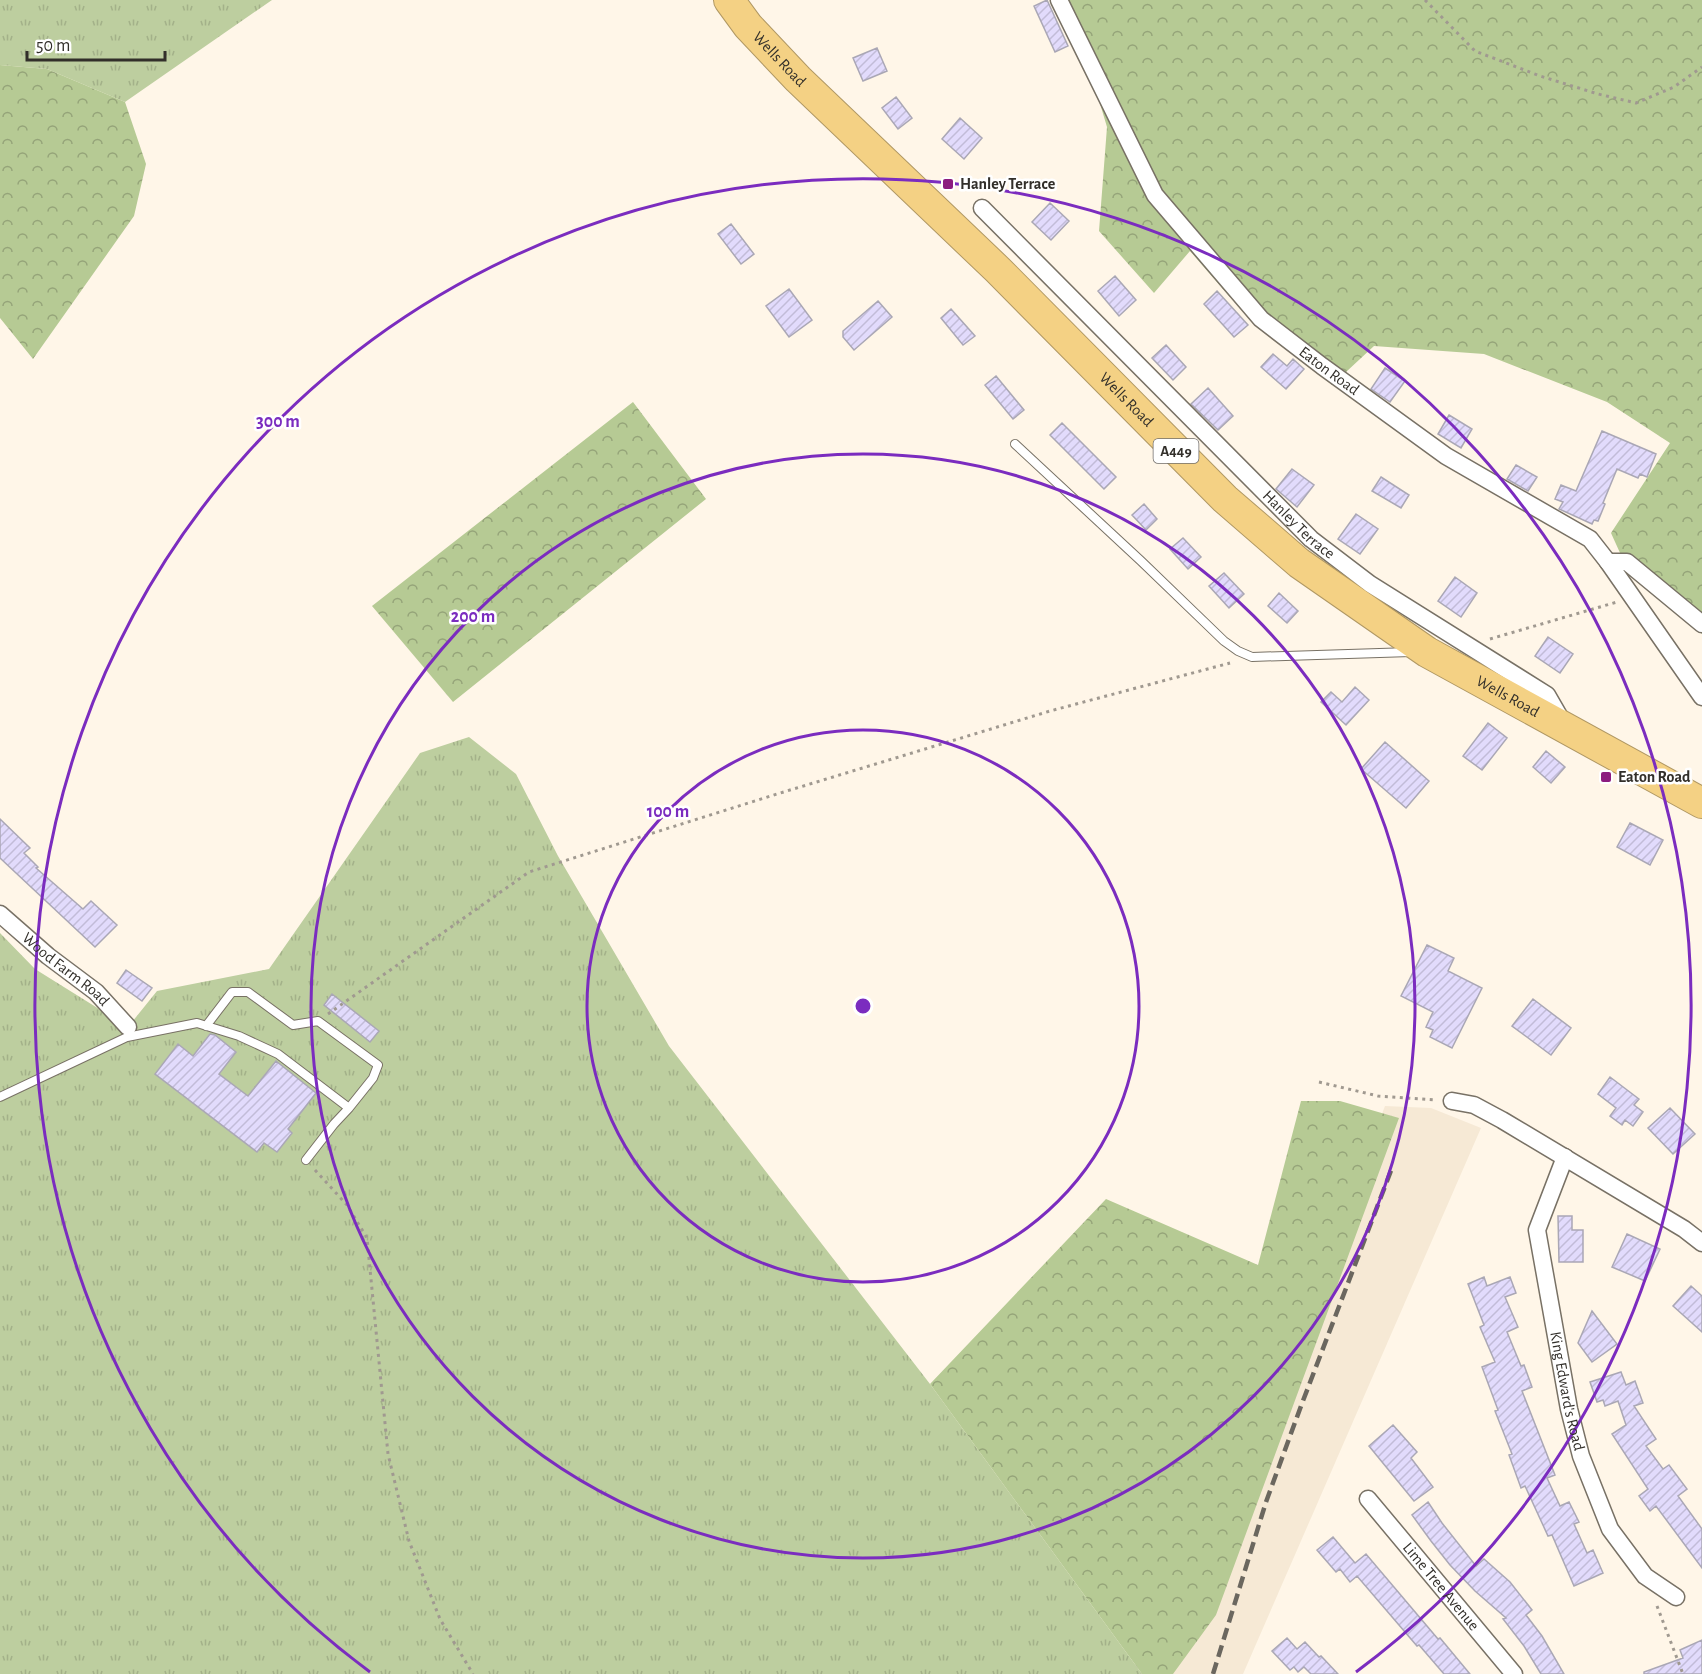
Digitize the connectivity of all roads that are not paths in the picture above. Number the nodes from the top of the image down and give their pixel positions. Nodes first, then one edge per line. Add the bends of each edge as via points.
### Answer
1 (729, 0) edge
2 (1059, 0) edge
3 (982, 208) dead end
4 (1015, 444) dead end
5 (1608, 562) junction
6 (1702, 624) edge
7 (1427, 652) junction
8 (1702, 697) edge
9 (1565, 728) junction
10 (1702, 803) edge
11 (0, 914) edge
12 (206, 1026) junction
13 (127, 1032) junction
14 (0, 1097) edge
15 (1452, 1101) road end
16 (349, 1108) junction
17 (1564, 1157) junction
18 (306, 1160) road end
19 (1702, 1243) edge
20 (1368, 1499) dead end
21 (1676, 1597) dead end
22 (1514, 1674) edge

1 - 7 highway, Wells Road / A449 via 798,79 998,270 1225,499 1299,563
2 - 5 street, Eaton Road via 1155,195 1261,319 1446,456 1590,539
3 - 9 street, Hanley Terrace via 1311,539 1370,584 1547,695
4 - 7 lane via 1238,651 1252,657
5 - 6 street via 1627,562
5 - 8 street, Eaton Road
7 - 9 highway, Wells Road / A449
9 - 10 highway, Wells Road / A449
11 - 13 street, Wood Farm Road via 96,992
12 - 13 lane via 197,1023
12 - 16 lane via 278,1054
12 - 16 lane via 232,992 248,992 293,1025 318,1020 378,1065 373,1078
13 - 14 lane
15 - 17 street via 1474,1105
16 - 18 lane
17 - 19 street
17 - 21 street, King Edward's Road via 1537,1230 1569,1409 1581,1456 1610,1529 1645,1576
20 - 22 street, Lime Tree Avenue

